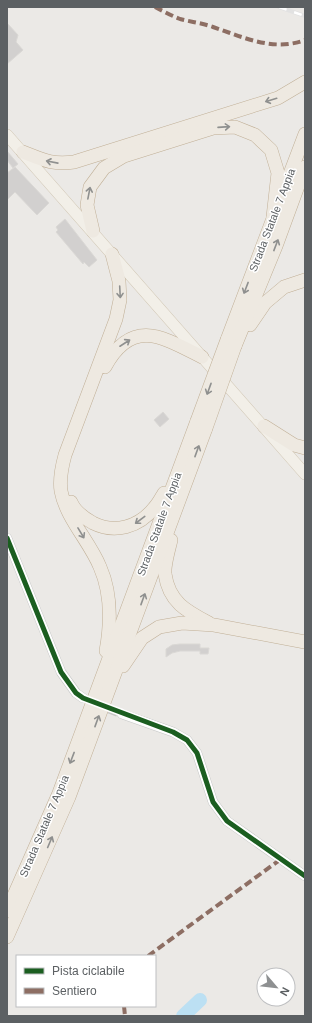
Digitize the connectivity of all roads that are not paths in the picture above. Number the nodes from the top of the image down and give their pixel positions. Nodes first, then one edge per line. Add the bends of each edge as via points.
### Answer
1 (305, 82) edge
2 (7, 134) edge
3 (305, 134) edge
4 (23, 152) junction
5 (305, 167) edge
6 (273, 217) junction
7 (93, 231) junction
8 (112, 254) junction
9 (305, 280) edge
10 (231, 343) junction
11 (202, 357) junction
12 (201, 424) junction
13 (264, 426) junction
14 (305, 448) edge
15 (180, 467) junction
16 (305, 474) edge
17 (176, 507) junction
18 (7, 538) edge
19 (214, 625) junction
20 (305, 642) edge
21 (105, 684) junction
22 (82, 698) dead end
23 (122, 714) tunnel mouth
24 (30, 874) junction
25 (305, 876) edge
26 (7, 911) edge
27 (7, 937) edge

1 -> 4 highway via 278,98 74,162 48,162
2 - 4 main road
3 - 6 highway, Strada Statale 7 Appia
4 - 7 main road
10 -> 5 highway, Strada Statale 7 Appia via 276,246
7 -> 6 highway via 87,205 90,187 104,168 124,156 213,128 235,127 255,135 271,150 278,173
6 -> 10 highway, Strada Statale 7 Appia
7 - 8 main road
8 - 11 main road
8 -> 21 highway via 119,281 120,300 116,319 65,454 61,473 61,491 68,510 100,567 109,594
9 - 10 highway via 284,287 265,303
10 - 12 highway, Strada Statale 7 Appia, bridge
11 - 13 main road
15 -> 11 highway via 154,509 136,524 118,529 102,527 86,519 73,508 66,490 70,456 83,422 103,370 111,355 122,344 149,335 163,338
12 - 15 highway, Strada Statale 7 Appia
17 -> 12 highway, Strada Statale 7 Appia
13 - 14 highway via 294,445
13 - 16 main road
15 - 21 highway, Strada Statale 7 Appia
17 - 19 highway via 165,573 172,596 185,610
21 -> 17 highway, Strada Statale 7 Appia
18 - 22 street via 61,672
19 - 20 highway
19 - 21 highway via 182,623 159,627 142,638
21 - 24 highway, Strada Statale 7 Appia via 59,793
23 - 25 street via 173,732 187,740 197,753 213,802 227,821
24 - 26 highway, Strada Statale 7 Appia
24 - 27 highway, Strada Statale 7 Appia

